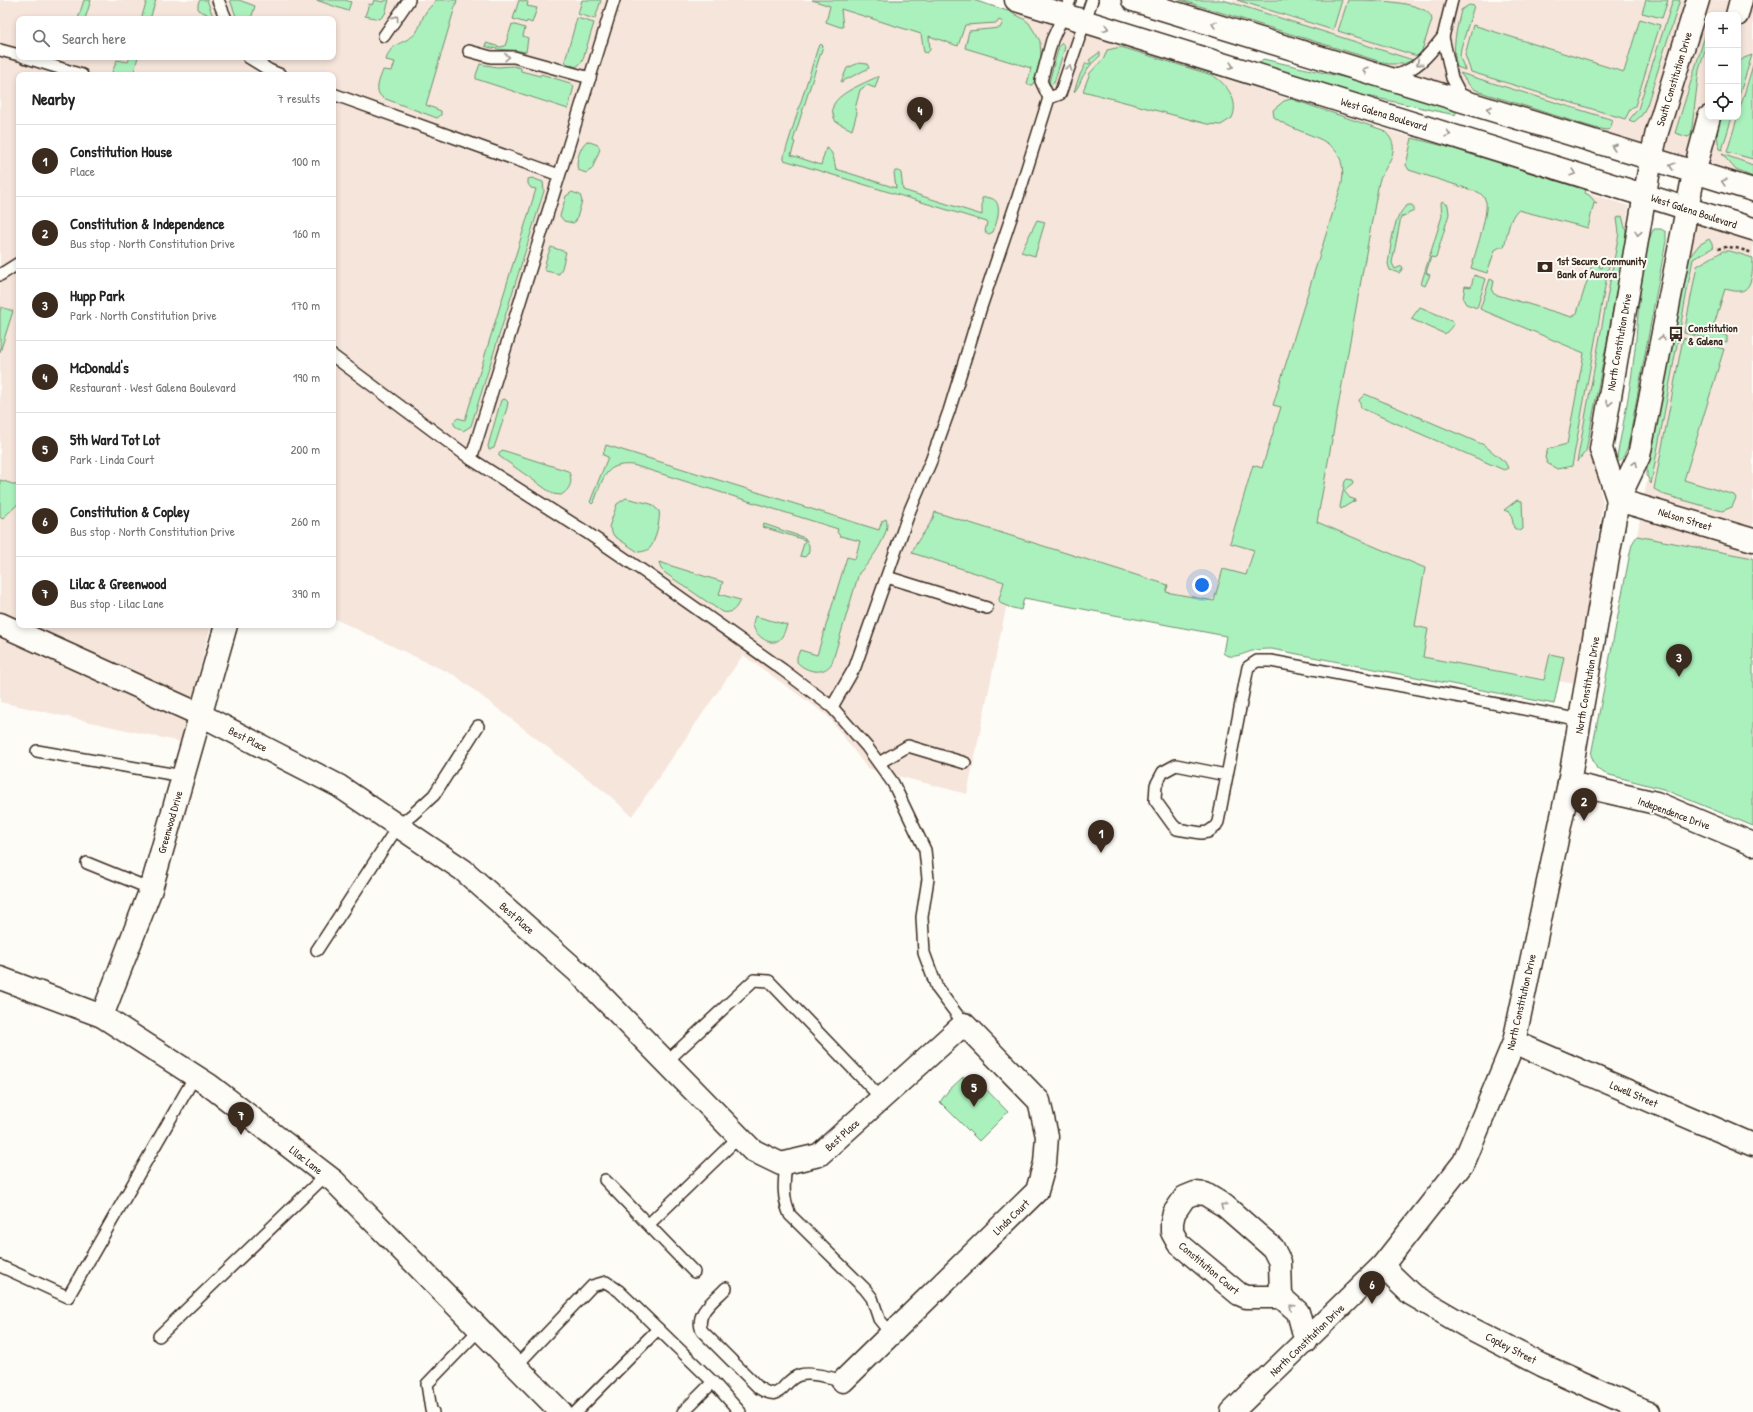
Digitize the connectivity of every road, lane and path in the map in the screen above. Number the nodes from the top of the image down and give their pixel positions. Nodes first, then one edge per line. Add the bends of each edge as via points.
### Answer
1 (218, 0) edge
2 (409, 0) edge
3 (614, 0) edge
4 (1016, 0) edge
5 (1092, 0) edge
6 (1133, 0) edge
7 (1452, 0) edge
8 (1698, 0) edge
9 (1741, 0) edge
10 (1066, 7) edge
11 (1738, 12) edge
12 (225, 16) edge
13 (1084, 22) junction
14 (384, 36) dead end
15 (1444, 37) junction
16 (0, 50) edge
17 (469, 51) dead end
18 (16, 55) edge
19 (34, 60) edge
20 (253, 60) edge
21 (72, 72) edge
22 (273, 72) edge
23 (1387, 77) junction
24 (590, 78) junction
25 (336, 95) edge
26 (1049, 98) junction
27 (1464, 101) junction
28 (1708, 120) edge
29 (1651, 159) junction
30 (1694, 173) junction
31 (560, 175) junction
32 (1753, 190) edge
33 (1645, 195) junction
34 (1687, 209) junction
35 (1753, 230) edge
36 (1718, 248) dead end
37 (1753, 253) edge
38 (16, 266) edge
39 (0, 275) edge
40 (336, 358) edge
41 (471, 459) junction
42 (1618, 500) junction
43 (1753, 540) edge
44 (887, 577) junction
45 (987, 608) dead end
46 (0, 624) edge
47 (225, 628) edge
48 (832, 707) junction
49 (201, 715) junction
50 (1581, 720) junction
51 (478, 726) dead end
52 (37, 751) dead end
53 (965, 763) dead end
54 (879, 764) junction
55 (1226, 775) junction
56 (183, 776) junction
57 (1569, 783) junction
58 (398, 826) junction
59 (1753, 844) edge
60 (87, 863) dead end
61 (151, 889) junction
62 (317, 950) dead end
63 (0, 978) edge
64 (102, 1016) junction
65 (964, 1024) junction
66 (1514, 1042) junction
67 (666, 1062) junction
68 (195, 1076) junction
69 (882, 1099) junction
70 (739, 1137) junction
71 (1753, 1146) edge
72 (786, 1163) junction
73 (326, 1175) junction
74 (605, 1180) dead end
75 (649, 1224) junction
76 (0, 1266) edge
77 (1382, 1266) junction
78 (694, 1272) dead end
79 (726, 1288) dead end
80 (1281, 1297) junction
81 (480, 1329) junction
82 (658, 1329) junction
83 (891, 1334) junction
84 (159, 1336) dead end
85 (1306, 1342) junction
86 (516, 1366) junction
87 (843, 1381) joint
88 (713, 1382) junction
89 (433, 1412) edge
90 (561, 1412) edge
91 (576, 1412) edge
92 (682, 1412) edge
93 (740, 1412) edge
94 (1232, 1412) edge
95 (1650, 1412) edge

1 - 12 lane
14 -> 2 lane
3 - 24 lane
4 - 10 street, West Galena Boulevard
5 - 13 lane
23 -> 6 street
7 - 15 lane
8 - 29 street, South Constitution Drive
9 - 11 street
10 - 13 street, West Galena Boulevard
10 - 26 lane via 1052,40 1041,81
26 -> 13 lane via 1060,94
13 -> 33 street, West Galena Boulevard
15 -> 23 lane via 1415,67 1407,72
15 - 27 lane via 1452,78
16 - 18 lane
17 -> 24 lane via 491,57 514,57
19 - 21 lane
20 - 22 lane
23 - 27 street
24 - 31 lane
25 - 31 lane
26 - 44 lane via 949,411
29 -> 27 street
28 - 30 street
30 -> 29 street
29 - 33 street, North Constitution Drive
32 -> 30 street
30 - 34 street, North Constitution Drive
31 - 41 lane
33 - 34 street, West Galena Boulevard
33 -> 42 street, North Constitution Drive via 1601,449
34 - 35 street, West Galena Boulevard
42 -> 34 street, North Constitution Drive via 1639,456
36 - 37 path via 1724,246
38 - 39 lane
40 - 41 lane
41 - 48 lane via 649,575
42 - 43 street, Nelson Street
42 - 50 street, North Constitution Drive
44 - 45 lane
44 - 48 lane via 856,667
46 - 49 street, Best Place
47 - 49 street, Greenwood Drive
48 - 54 lane
49 - 56 street, Greenwood Drive
49 - 58 street, Best Place via 339,786
50 - 55 lane via 1279,662 1257,661 1248,667
50 - 57 street, North Constitution Drive
51 - 58 lane via 434,795
52 - 56 lane
53 - 54 lane via 908,746
54 - 65 lane via 893,783 925,850 928,879 922,918 924,953 937,988
55 - 55 lane via 1218,822 1208,832 1177,829 1155,800 1154,793 1159,778 1163,772 1176,765
56 - 61 street, Greenwood Drive
57 - 59 street, Independence Drive via 1656,803
57 - 66 street, North Constitution Drive
58 - 62 lane
58 - 67 street, Best Place via 468,875 578,972
60 - 61 lane
61 - 64 street, Greenwood Drive
63 - 64 street, Lilac Lane
64 - 68 street, Lilac Lane
65 - 69 street, Best Place
65 - 83 street, Linda Court via 1039,1101 1047,1136 1044,1163 1037,1191
66 - 71 street, Lowell Street
66 - 77 street, North Constitution Drive via 1464,1162
67 - 69 lane via 754,980 770,981
67 - 70 street, Best Place
68 - 73 street, Lilac Lane via 209,1084
68 - 76 lane via 68,1297
69 - 72 street, Best Place via 819,1155
70 - 72 street, Best Place via 752,1150 781,1164
70 - 75 lane
72 - 83 lane via 783,1190 790,1215 866,1289 879,1319
73 - 81 street, Lilac Lane
73 - 84 lane
74 - 75 lane
75 - 78 lane
77 - 85 street, North Constitution Drive
77 - 95 street, Copley Street via 1411,1294 1466,1326 1542,1365
79 - 87 lane via 700,1316 699,1325 759,1388 773,1394 799,1375 808,1374
80 -> 80 street, Constitution Court via 1280,1262 1273,1248 1225,1206 1205,1194 1195,1193 1185,1197 1174,1213 1172,1222 1172,1232 1178,1243 1240,1294 1246,1297
85 -> 80 street via 1298,1312
81 - 86 street, Lilac Lane
81 - 89 lane via 427,1384
82 - 86 lane via 619,1291 606,1282 592,1286
82 - 88 lane
82 - 91 lane
83 - 87 street, Linda Court
85 - 94 street, North Constitution Drive
86 - 90 street, Lilac Lane
88 - 92 lane
88 - 93 lane

